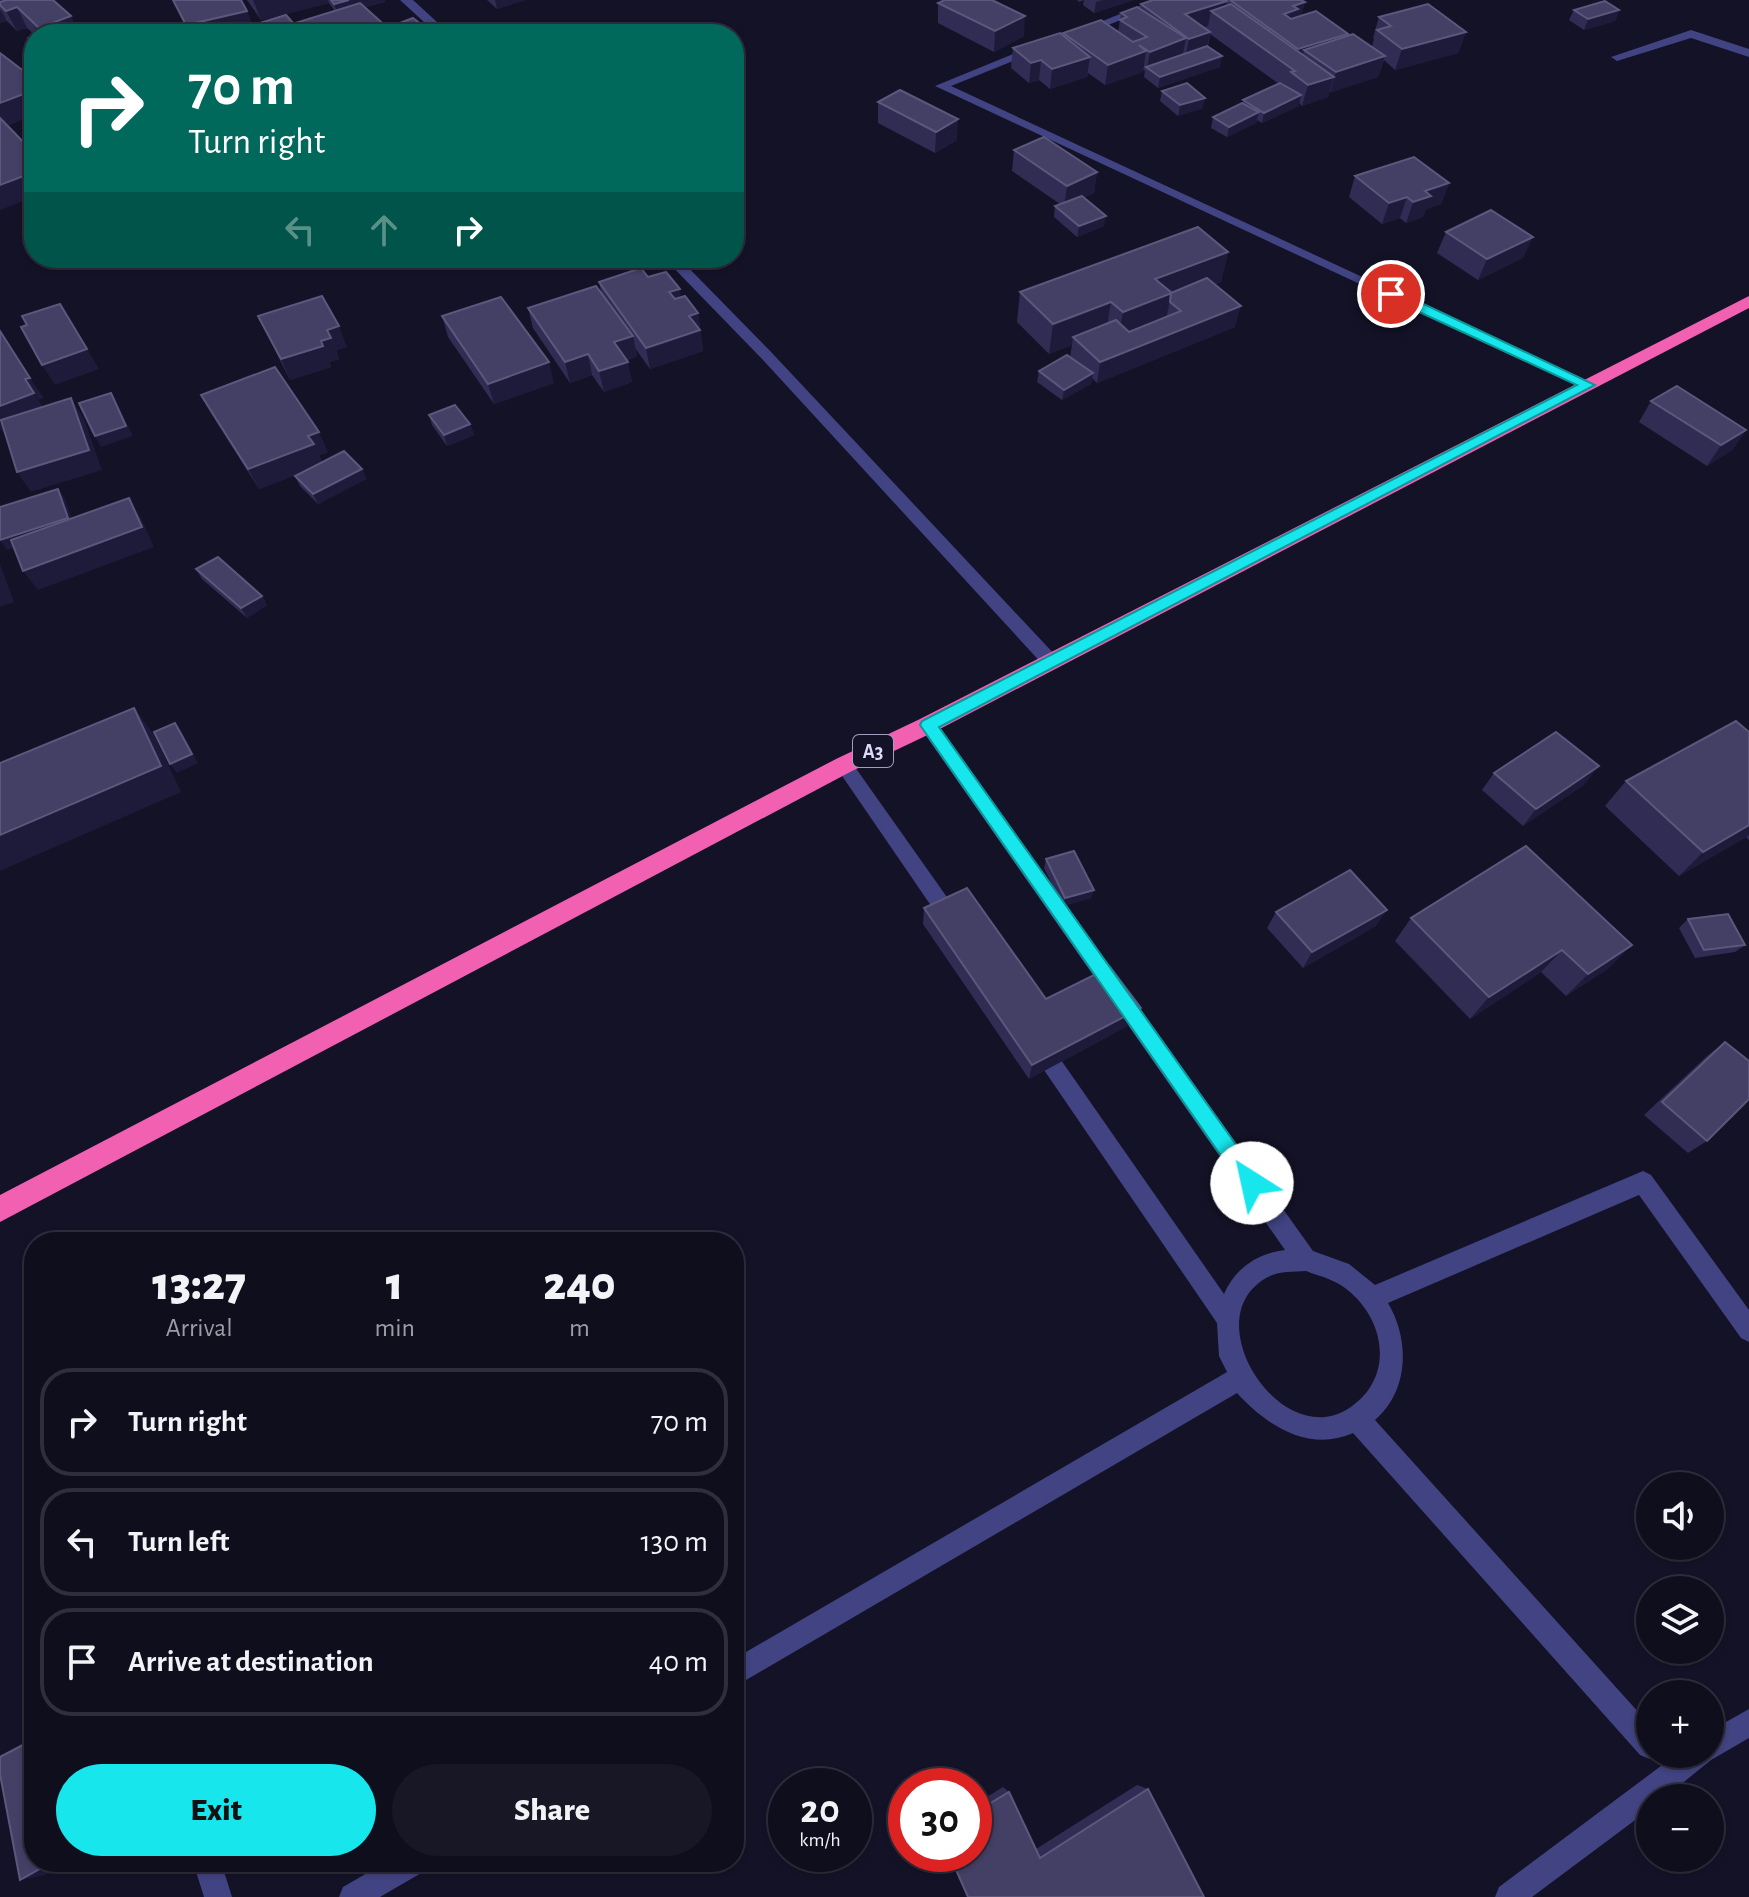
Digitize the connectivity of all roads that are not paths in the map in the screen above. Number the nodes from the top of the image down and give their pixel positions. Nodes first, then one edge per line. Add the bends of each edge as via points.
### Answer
1 (406, 0) edge
2 (1164, 0) edge
3 (433, 24) edge
4 (1075, 34) edge
5 (1045, 46) edge
6 (1749, 53) edge
7 (1617, 57) dead end
8 (681, 268) edge
9 (1749, 301) edge
10 (1588, 385) junction
11 (1051, 662) junction
12 (928, 725) junction
13 (844, 765) junction
14 (962, 935) edge
15 (1026, 1027) edge
16 (0, 1209) edge
17 (1306, 1260) junction
18 (1372, 1298) junction
19 (1226, 1316) junction
20 (1749, 1330) edge
21 (1239, 1378) junction
22 (1358, 1420) junction
23 (744, 1668) edge
24 (1749, 1722) edge
25 (1636, 1729) edge
26 (1724, 1738) edge
27 (1660, 1768) edge
28 (210, 1872) edge
29 (396, 1872) edge
30 (218, 1897) edge
31 (353, 1897) edge
32 (1509, 1897) edge

1 - 3 street
2 - 4 street
5 - 10 street via 941,86
6 - 7 street via 1691,34
8 - 11 street
9 - 10 highway, A3
10 - 11 highway, A3
11 - 12 highway, A3
12 - 13 highway, A3
12 - 17 street
13 - 14 street
13 - 16 highway, A3
15 - 19 street
17 - 18 street via 1342,1272
17 - 19 street via 1269,1264 1241,1284
18 - 20 street via 1643,1182
18 - 22 street via 1389,1330 1393,1365 1382,1398
19 - 21 street via 1227,1348
21 - 22 street via 1262,1404 1293,1423 1326,1428
21 - 23 street
22 - 25 street
24 - 26 street
27 - 32 street
28 - 30 street
29 - 31 street

